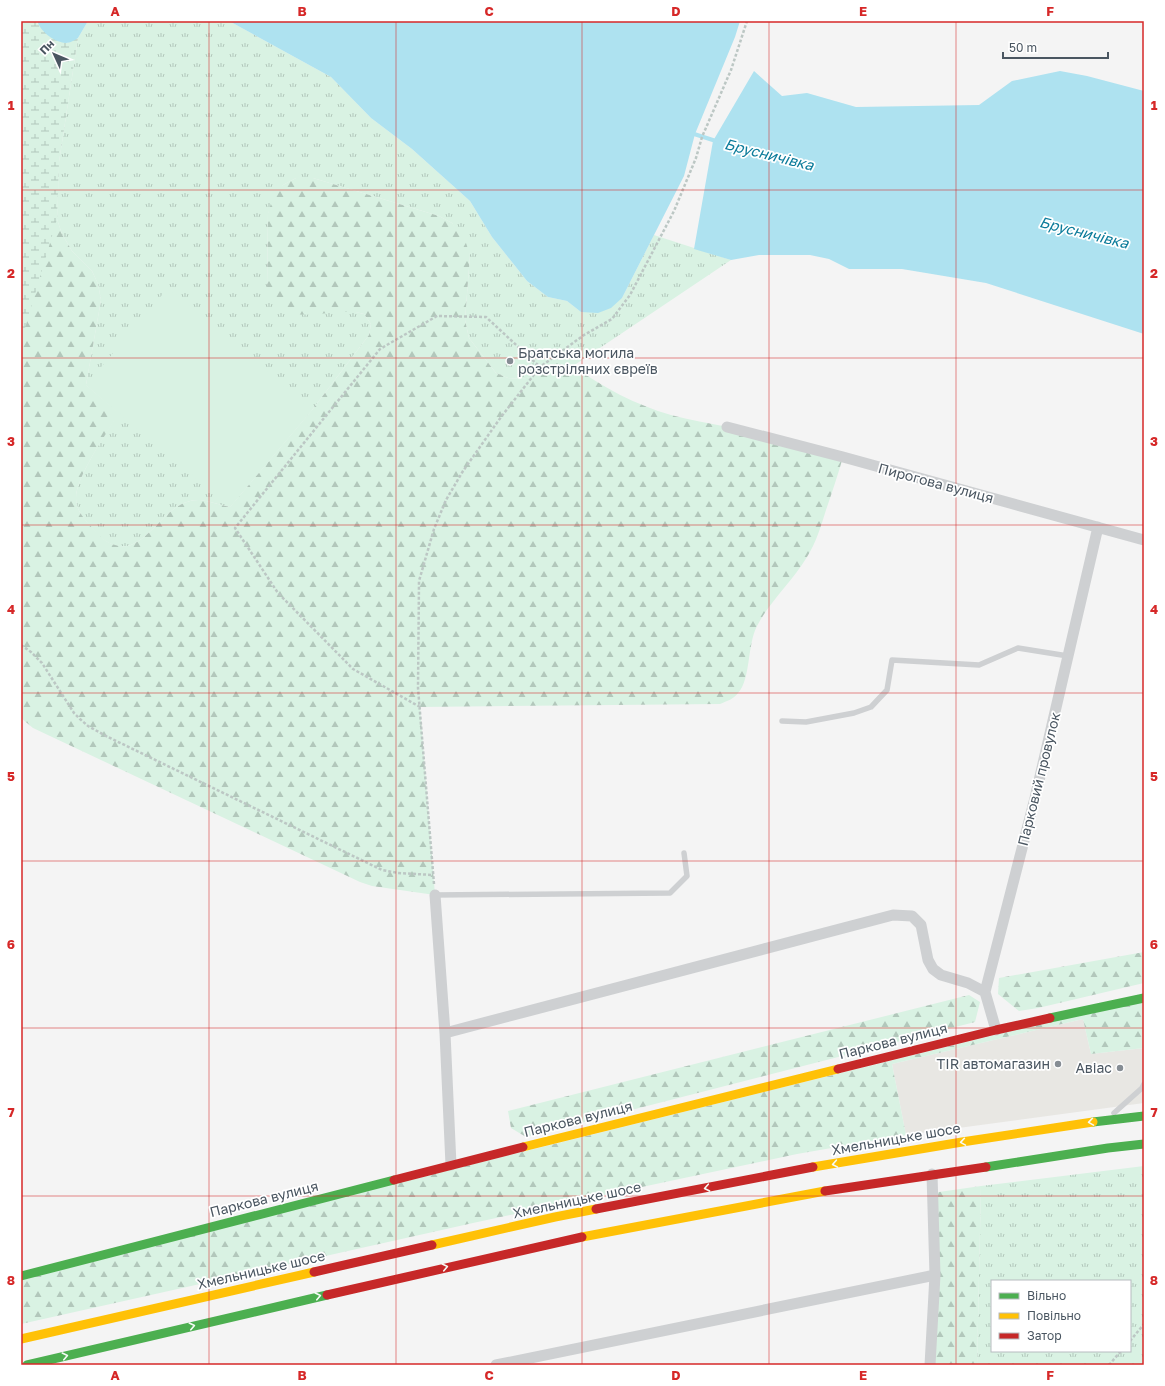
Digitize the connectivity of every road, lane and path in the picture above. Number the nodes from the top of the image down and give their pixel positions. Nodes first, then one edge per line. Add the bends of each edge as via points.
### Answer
1 (748, 21) edge
2 (540, 367) junction
3 (727, 427) dead end
4 (1098, 527) junction
5 (1144, 540) edge
6 (21, 645) edge
7 (1068, 656) junction
8 (420, 707) junction
9 (782, 721) dead end
10 (684, 853) dead end
11 (433, 876) junction
12 (435, 895) junction
13 (985, 992) junction
14 (1144, 998) edge
15 (996, 1030) junction
16 (445, 1033) junction
17 (1144, 1084) edge
18 (1144, 1116) edge
19 (1107, 1120) junction
20 (1144, 1144) edge
21 (452, 1165) junction
22 (932, 1174) junction
23 (935, 1274) junction
24 (21, 1276) edge
25 (1144, 1324) edge
26 (21, 1339) edge
27 (1131, 1339) edge
28 (1120, 1352) edge
29 (27, 1365) edge
30 (496, 1365) edge
31 (930, 1365) edge
32 (1109, 1365) edge

1 - 2 path via 674,211 630,295 612,319 584,335
2 - 8 path via 463,471 446,500 434,529 419,581
2 - 8 path via 486,317 437,316 380,349 235,528 278,593 353,669
3 - 4 street, Пирогова вулиця
4 - 5 street, Пирогова вулиця
4 - 7 street, Парковий провулок
6 - 11 path via 42,663 74,713 88,726 382,870
7 - 9 lane via 1018,648 979,665 892,660 887,690 871,707 854,713 806,722
7 - 13 street, Парковий провулок via 1035,798
8 - 11 path
10 - 12 lane via 687,876 670,893
11 - 12 path
12 - 16 street
13 - 15 street
13 - 16 street via 968,982 941,975 933,969 928,960 920,925 912,916 894,915
14 - 15 main road, Паркова вулиця
15 - 21 main road, Паркова вулиця
16 - 21 street
17 - 19 lane
18 - 19 main road, Хмельницьке шосе
19 -> 26 main road, Хмельницьке шосе via 807,1168 555,1217
20 - 22 main road
21 - 24 main road, Паркова вулиця
22 - 23 street
29 -> 22 main road via 560,1241 812,1193
23 - 30 street
23 - 31 street
25 - 27 path
28 - 32 path

